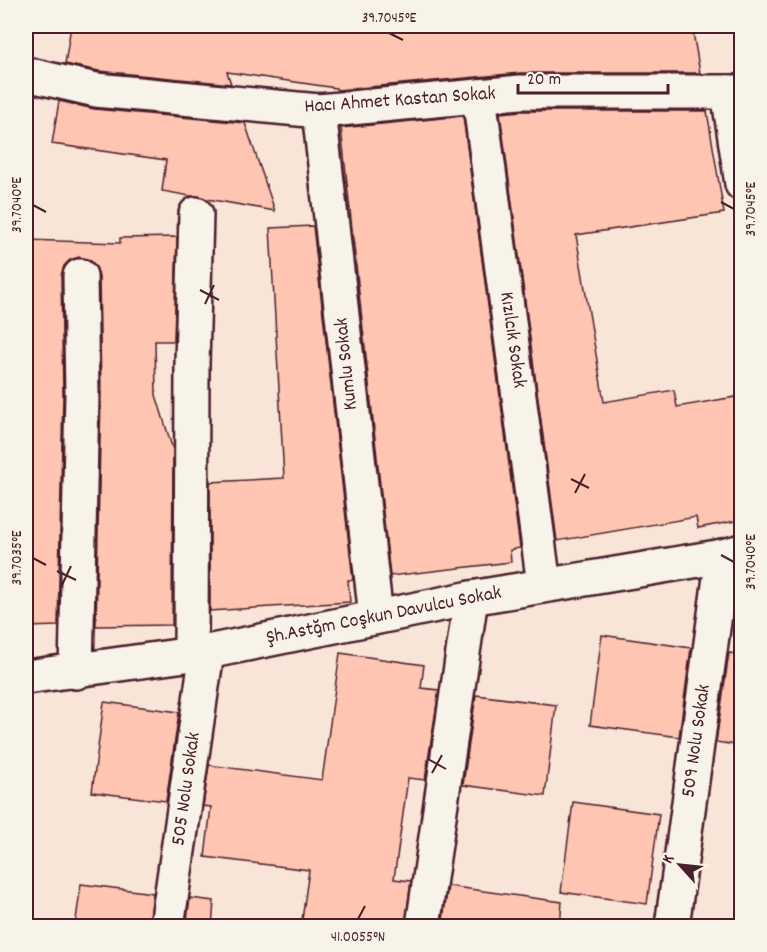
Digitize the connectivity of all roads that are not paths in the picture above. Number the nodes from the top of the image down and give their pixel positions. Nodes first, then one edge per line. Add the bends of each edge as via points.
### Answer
1 (26, 74) edge
2 (735, 92) edge
3 (479, 96) junction
4 (319, 111) junction
5 (741, 184) edge
6 (196, 214) dead end
7 (80, 276) dead end
8 (732, 554) edge
9 (544, 585) junction
10 (471, 598) junction
11 (376, 617) junction
12 (199, 653) junction
13 (76, 672) junction
14 (26, 677) edge
15 (167, 927) edge
16 (423, 927) edge
17 (672, 927) edge

1 - 4 street, Hacı Ahmet Kastan Sokak via 96,90
2 - 3 street, Hacı Ahmet Kastan Sokak via 520,92
2 - 5 street
3 - 4 street, Hacı Ahmet Kastan Sokak
3 - 9 street, Kızılcık Sokak
4 - 11 street, Kumlu Sokak
6 - 12 street, 505 Nolu Sokak via 192,364
7 - 13 street via 82,394
8 - 9 street, Şh.Astğm Coşkun Davulcu Sokak
8 - 17 street, 509 Nolu Sokak
9 - 10 street, Şh.Astğm Coşkun Davulcu Sokak
10 - 11 street, Şh.Astğm Coşkun Davulcu Sokak
10 - 16 street
11 - 12 street, Şh.Astğm Coşkun Davulcu Sokak
12 - 13 street, Şh.Astğm Coşkun Davulcu Sokak
12 - 15 street, 505 Nolu Sokak
13 - 14 street, Şh.Astğm Coşkun Davulcu Sokak

